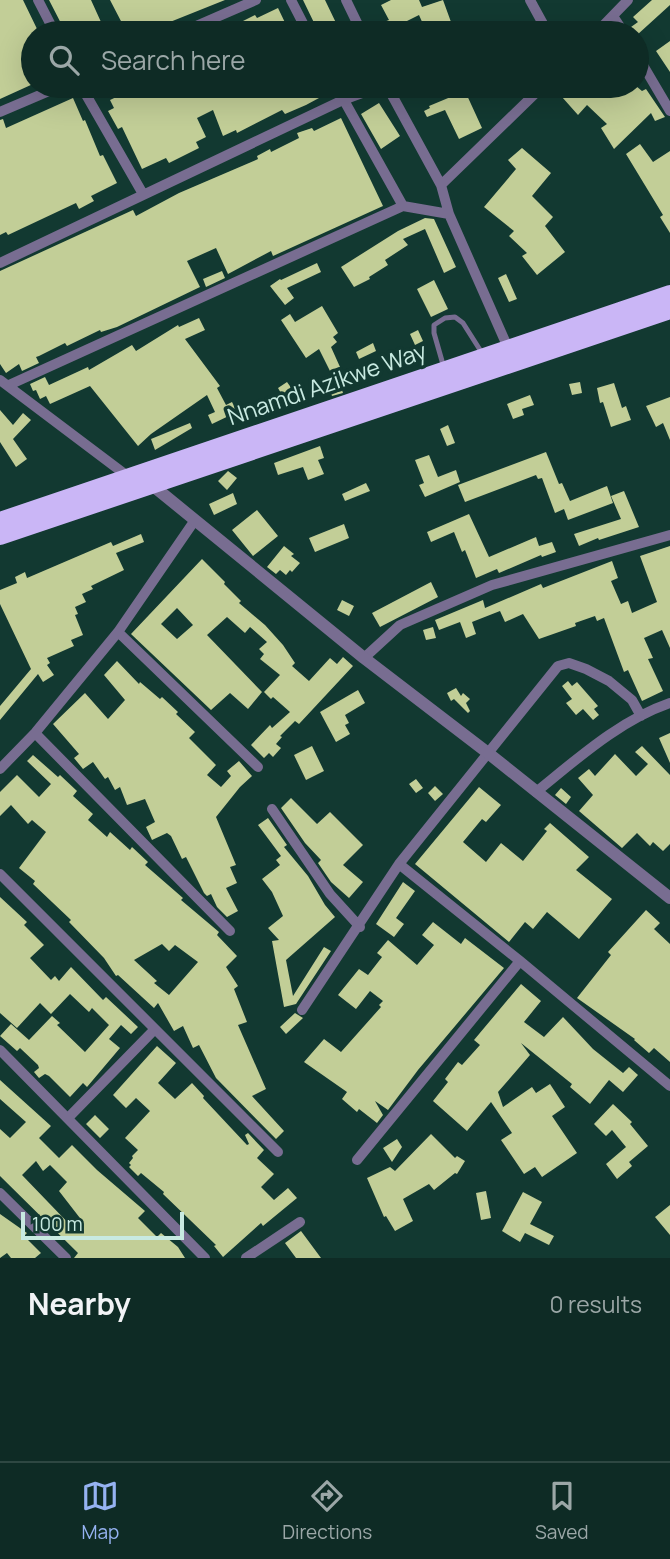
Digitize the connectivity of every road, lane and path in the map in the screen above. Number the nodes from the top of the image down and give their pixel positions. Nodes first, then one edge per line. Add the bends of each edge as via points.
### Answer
1 (38, 0) edge
2 (256, 0) edge
3 (291, 0) edge
4 (346, 0) edge
5 (530, 0) edge
6 (628, 0) edge
7 (613, 16) junction
8 (49, 21) edge
9 (208, 21) edge
10 (302, 21) edge
11 (356, 21) edge
12 (541, 21) edge
13 (608, 21) edge
14 (616, 21) edge
15 (649, 75) edge
16 (34, 98) edge
17 (88, 98) edge
18 (348, 98) edge
19 (394, 98) edge
20 (530, 98) edge
21 (343, 100) junction
22 (670, 111) edge
23 (0, 113) edge
24 (441, 185) junction
25 (143, 194) junction
26 (404, 206) junction
27 (449, 214) junction
28 (0, 263) edge
29 (670, 294) edge
30 (670, 310) edge
31 (509, 350) junction
32 (484, 355) junction
33 (444, 369) junction
34 (5, 383) edge
35 (130, 478) junction
36 (152, 485) junction
37 (195, 520) junction
38 (0, 521) edge
39 (670, 535) edge
40 (0, 536) edge
41 (118, 632) junction
42 (364, 658) junction
43 (670, 703) edge
44 (641, 716) junction
45 (35, 733) junction
46 (488, 753) junction
47 (258, 766) dead end
48 (0, 769) edge
49 (536, 792) junction
50 (272, 809) dead end
51 (399, 864) junction
52 (0, 874) edge
53 (670, 898) edge
54 (360, 927) junction
55 (230, 931) dead end
56 (520, 961) junction
57 (302, 1010) dead end
58 (155, 1029) junction
59 (0, 1050) edge
60 (670, 1086) edge
61 (68, 1118) junction
62 (278, 1152) dead end
63 (357, 1160) dead end
64 (0, 1193) edge
65 (300, 1222) dead end
66 (66, 1258) edge
67 (205, 1258) edge
68 (246, 1258) edge

1 - 8 street
2 - 9 street
3 - 10 street
4 - 11 street
5 - 12 street
6 - 7 street
7 - 13 street
7 - 14 street
15 - 22 street
16 - 23 street
17 - 25 street
18 - 21 street
19 - 24 street
20 - 24 street
21 - 25 street
21 - 26 street
24 - 27 street
25 - 28 street
26 - 27 street
26 - 34 street
27 - 31 street
29 - 31 highway, Nnamdi Azikwe Way
30 - 36 highway, Nnamdi Azikwe Way
31 - 32 highway, Nnamdi Azikwe Way
32 - 33 highway, Nnamdi Azikwe Way
32 - 33 lane via 463,323 445,318 434,325
33 - 35 highway, Nnamdi Azikwe Way
34 - 35 street
35 - 38 highway, Nnamdi Azikwe Way
36 - 37 street
36 - 40 highway, Nnamdi Azikwe Way
37 - 41 street
37 - 42 street
39 - 42 street via 492,585 400,625
41 - 45 street
41 - 47 street
42 - 46 street
43 - 44 street
44 - 46 street via 632,700 609,681 569,663 558,666
44 - 49 street
45 - 48 street
45 - 55 street
46 - 49 street
46 - 51 street
49 - 53 street
50 - 54 street via 330,894
51 - 54 street
51 - 56 street
52 - 58 street
54 - 57 street
56 - 60 street
56 - 63 street
58 - 61 street
58 - 62 street
59 - 61 street
61 - 67 street
64 - 66 street
65 - 68 street

